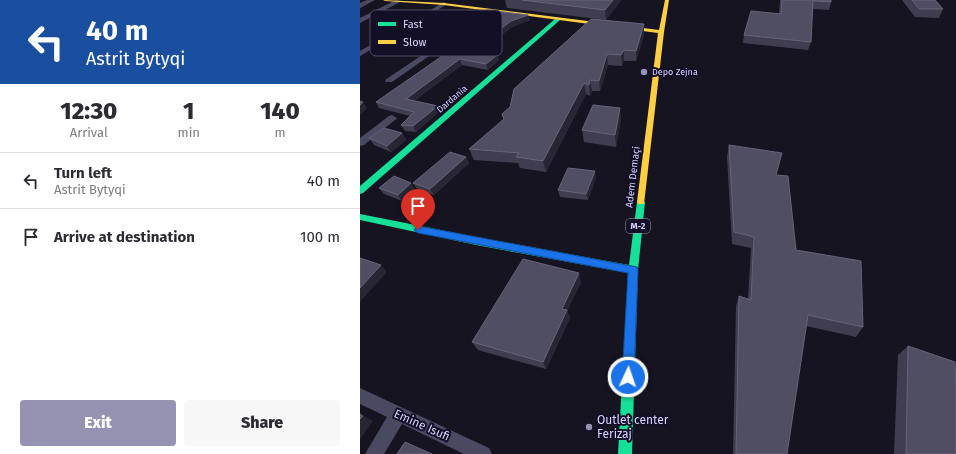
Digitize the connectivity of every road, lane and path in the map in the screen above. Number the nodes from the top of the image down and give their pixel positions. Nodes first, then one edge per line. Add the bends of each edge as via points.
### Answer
1 (372, 0) edge
2 (391, 0) edge
3 (666, 0) edge
4 (444, 4) junction
5 (360, 6) edge
6 (376, 10) edge
7 (434, 10) edge
8 (483, 10) edge
9 (502, 13) edge
10 (370, 14) edge
11 (557, 20) junction
12 (360, 21) edge
13 (661, 32) junction
14 (370, 48) edge
15 (360, 54) edge
16 (424, 56) edge
17 (389, 80) dead end
18 (392, 118) dead end
19 (360, 143) edge
20 (360, 191) edge
21 (360, 217) edge
22 (633, 270) junction
23 (360, 396) edge
24 (398, 415) junction
25 (374, 454) edge
26 (483, 454) edge
27 (625, 454) edge

1 - 5 street
2 - 4 street
2 - 6 street
3 - 13 street, Adem Demaçi / M-2
4 - 7 street
4 - 8 street
9 - 11 street
10 - 12 street
11 - 13 street
11 - 20 street, Dardania
13 - 22 street, Adem Demaçi / M-2
14 - 15 street
16 - 17 street
18 - 19 street
21 - 22 street
22 - 27 street, Adem Demaçi / M-2
23 - 24 street, Emine Isufi
24 - 25 street
24 - 26 street, Emine Isufi

